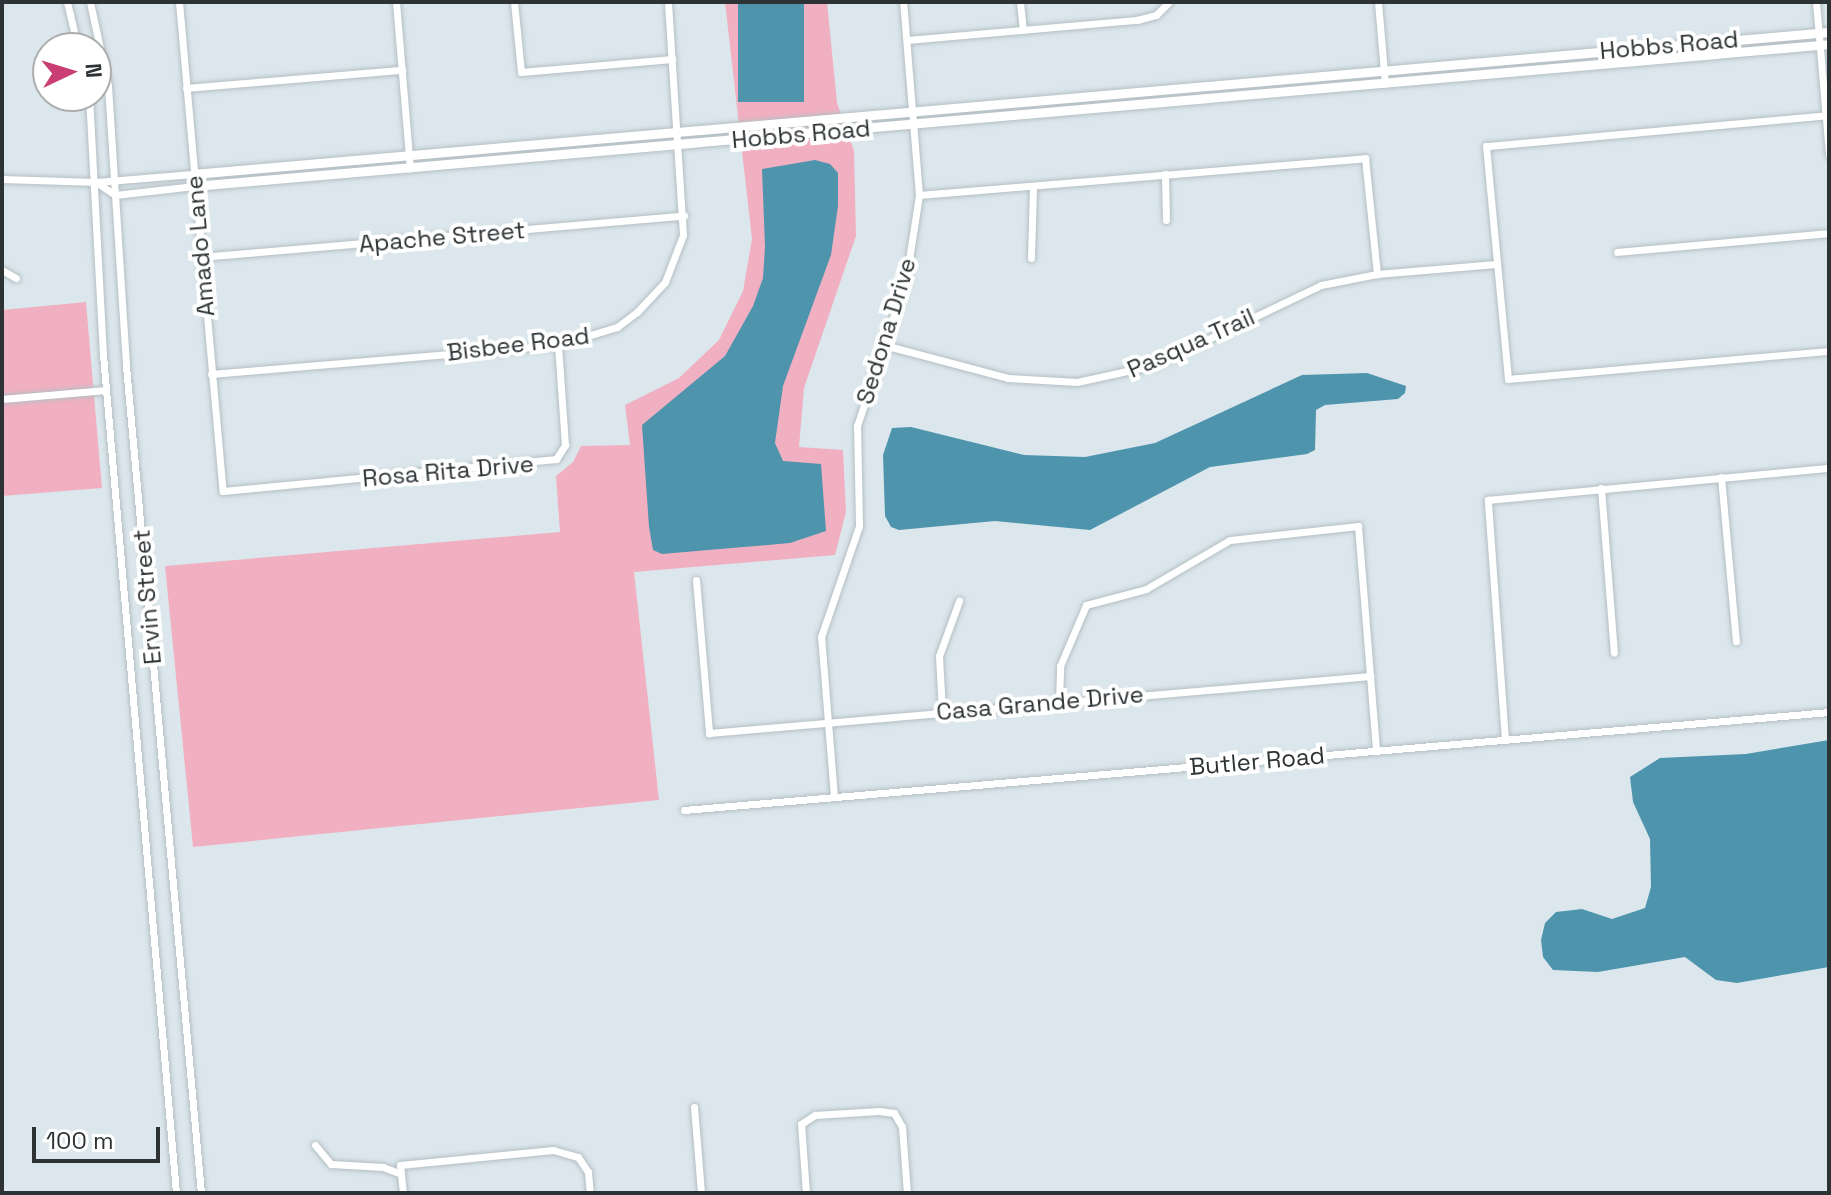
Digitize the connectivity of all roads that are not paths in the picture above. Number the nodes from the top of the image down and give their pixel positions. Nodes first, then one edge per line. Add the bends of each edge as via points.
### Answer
1 (67, 2) edge
2 (90, 2) edge
3 (179, 2) edge
4 (396, 2) edge
5 (514, 2) edge
6 (668, 2) edge
7 (903, 2) edge
8 (1020, 2) edge
9 (1378, 2) edge
10 (1816, 2) edge
11 (1168, 4) edge
12 (1023, 30) junction
13 (74, 32) edge
14 (1824, 32) edge
15 (907, 40) junction
16 (1824, 44) edge
17 (1509, 58) junction
18 (672, 59) junction
19 (402, 70) junction
20 (1385, 70) junction
21 (1511, 72) junction
22 (1385, 84) junction
23 (186, 88) junction
24 (913, 111) junction
25 (90, 112) edge
26 (1827, 116) edge
27 (914, 124) junction
28 (678, 130) junction
29 (679, 144) junction
30 (409, 153) junction
31 (1829, 154) edge
32 (410, 168) junction
33 (193, 174) junction
34 (1165, 174) junction
35 (2, 179) edge
36 (116, 179) junction
37 (96, 182) junction
38 (194, 186) junction
39 (1033, 186) junction
40 (115, 195) junction
41 (919, 195) junction
42 (684, 216) junction
43 (1166, 220) dead end
44 (1829, 233) edge
45 (1617, 252) dead end
46 (201, 257) junction
47 (1031, 258) dead end
48 (1496, 264) junction
49 (2, 270) edge
50 (1377, 274) junction
51 (16, 278) dead end
52 (558, 345) junction
53 (884, 345) junction
54 (1829, 351) edge
55 (211, 374) junction
56 (106, 390) junction
57 (2, 399) edge
58 (1829, 468) edge
59 (1721, 477) junction
60 (1601, 488) junction
61 (223, 491) joint
62 (696, 580) dead end
63 (959, 601) dead end
64 (1736, 641) dead end
65 (1614, 652) dead end
66 (1371, 676) junction
67 (1059, 701) junction
68 (942, 711) junction
69 (1829, 712) edge
70 (826, 722) junction
71 (1505, 740) junction
72 (1376, 751) junction
73 (834, 797) junction
74 (684, 810) dead end
75 (694, 1107) dead end
76 (315, 1145) dead end
77 (401, 1174) junction
78 (176, 1193) edge
79 (201, 1193) edge
80 (403, 1193) edge
81 (590, 1193) edge
82 (701, 1193) edge
83 (806, 1193) edge
84 (907, 1193) edge

1 - 13 street
2 - 36 street, Ervin Street via 108,86
3 - 23 street, Amado Lane
4 - 19 street
5 - 18 street via 521,72
6 - 18 street, Bisbee Road
7 - 15 street, Sedona Drive
8 - 12 street
9 - 20 street
10 - 14 street
11 - 12 street via 1156,15 1137,20
12 - 15 street
14 - 16 street
14 - 17 street, Hobbs Road
15 - 24 street, Sedona Drive
16 - 21 street, Hobbs Road
16 - 26 street
17 - 20 street, Hobbs Road
17 - 21 street
18 - 28 street, Bisbee Road
19 - 23 street
19 - 30 street
20 - 22 street
20 - 24 street, Hobbs Road
21 - 22 street, Hobbs Road
22 - 27 street, Hobbs Road
23 - 33 street, Amado Lane
24 - 27 street, Sedona Drive
24 - 28 street, Hobbs Road
25 - 37 street, Ervin Street
26 - 31 street
26 - 48 street via 1486,146
27 - 29 street, Hobbs Road
27 - 41 street, Sedona Drive
28 - 29 street, Bisbee Road
28 - 30 street, Hobbs Road
29 - 32 street, Hobbs Road
29 - 42 street, Bisbee Road
30 - 32 street
30 - 33 street, Hobbs Road
32 - 38 street, Hobbs Road
33 - 36 street, Hobbs Road
33 - 38 street, Amado Lane
34 - 39 street
34 - 43 street
34 - 50 street via 1365,158
35 - 37 street, Hobbs Road
36 - 37 street, Hobbs Road
36 - 40 street, Ervin Street
37 - 40 street
37 - 56 street, Ervin Street
38 - 40 street, Hobbs Road
38 - 46 street, Amado Lane
39 - 41 street
39 - 47 street
40 - 79 street, Ervin Street
41 - 53 street, Sedona Drive via 906,279
42 - 46 street, Apache Street
42 - 52 street, Bisbee Road via 680,248 653,299 617,327
44 - 45 street
46 - 55 street, Amado Lane
48 - 50 street, Pasqua Trail
48 - 54 street via 1508,379
49 - 51 street
50 - 53 street, Pasqua Trail via 1321,285 1154,365 1077,382 1008,378
52 - 55 street, Bisbee Road
52 - 61 street, Rosa Rita Drive via 565,445 556,459
53 - 70 street, Sedona Drive via 857,426 859,526 821,637
55 - 61 street, Amado Lane
56 - 57 street
56 - 78 street, Ervin Street
58 - 59 street
59 - 60 street
59 - 64 street
60 - 65 street
60 - 71 street via 1488,500
62 - 70 street, Casa Grande Drive via 709,733
63 - 68 street via 939,656
66 - 67 street, Casa Grande Drive
66 - 67 street via 1358,526 1230,540 1158,584 1086,605 1060,666
66 - 72 street
67 - 68 street, Casa Grande Drive
68 - 70 street, Casa Grande Drive
69 - 71 street, Butler Road
70 - 73 street, Sedona Drive
71 - 72 street, Butler Road
72 - 73 street, Butler Road
73 - 74 street, Butler Road
75 - 82 street
76 - 77 street via 331,1164 383,1167
77 - 80 street
77 - 81 street via 400,1165 553,1150 578,1157 588,1172
83 - 84 street via 801,1124 807,1118 879,1111 894,1113 900,1124

